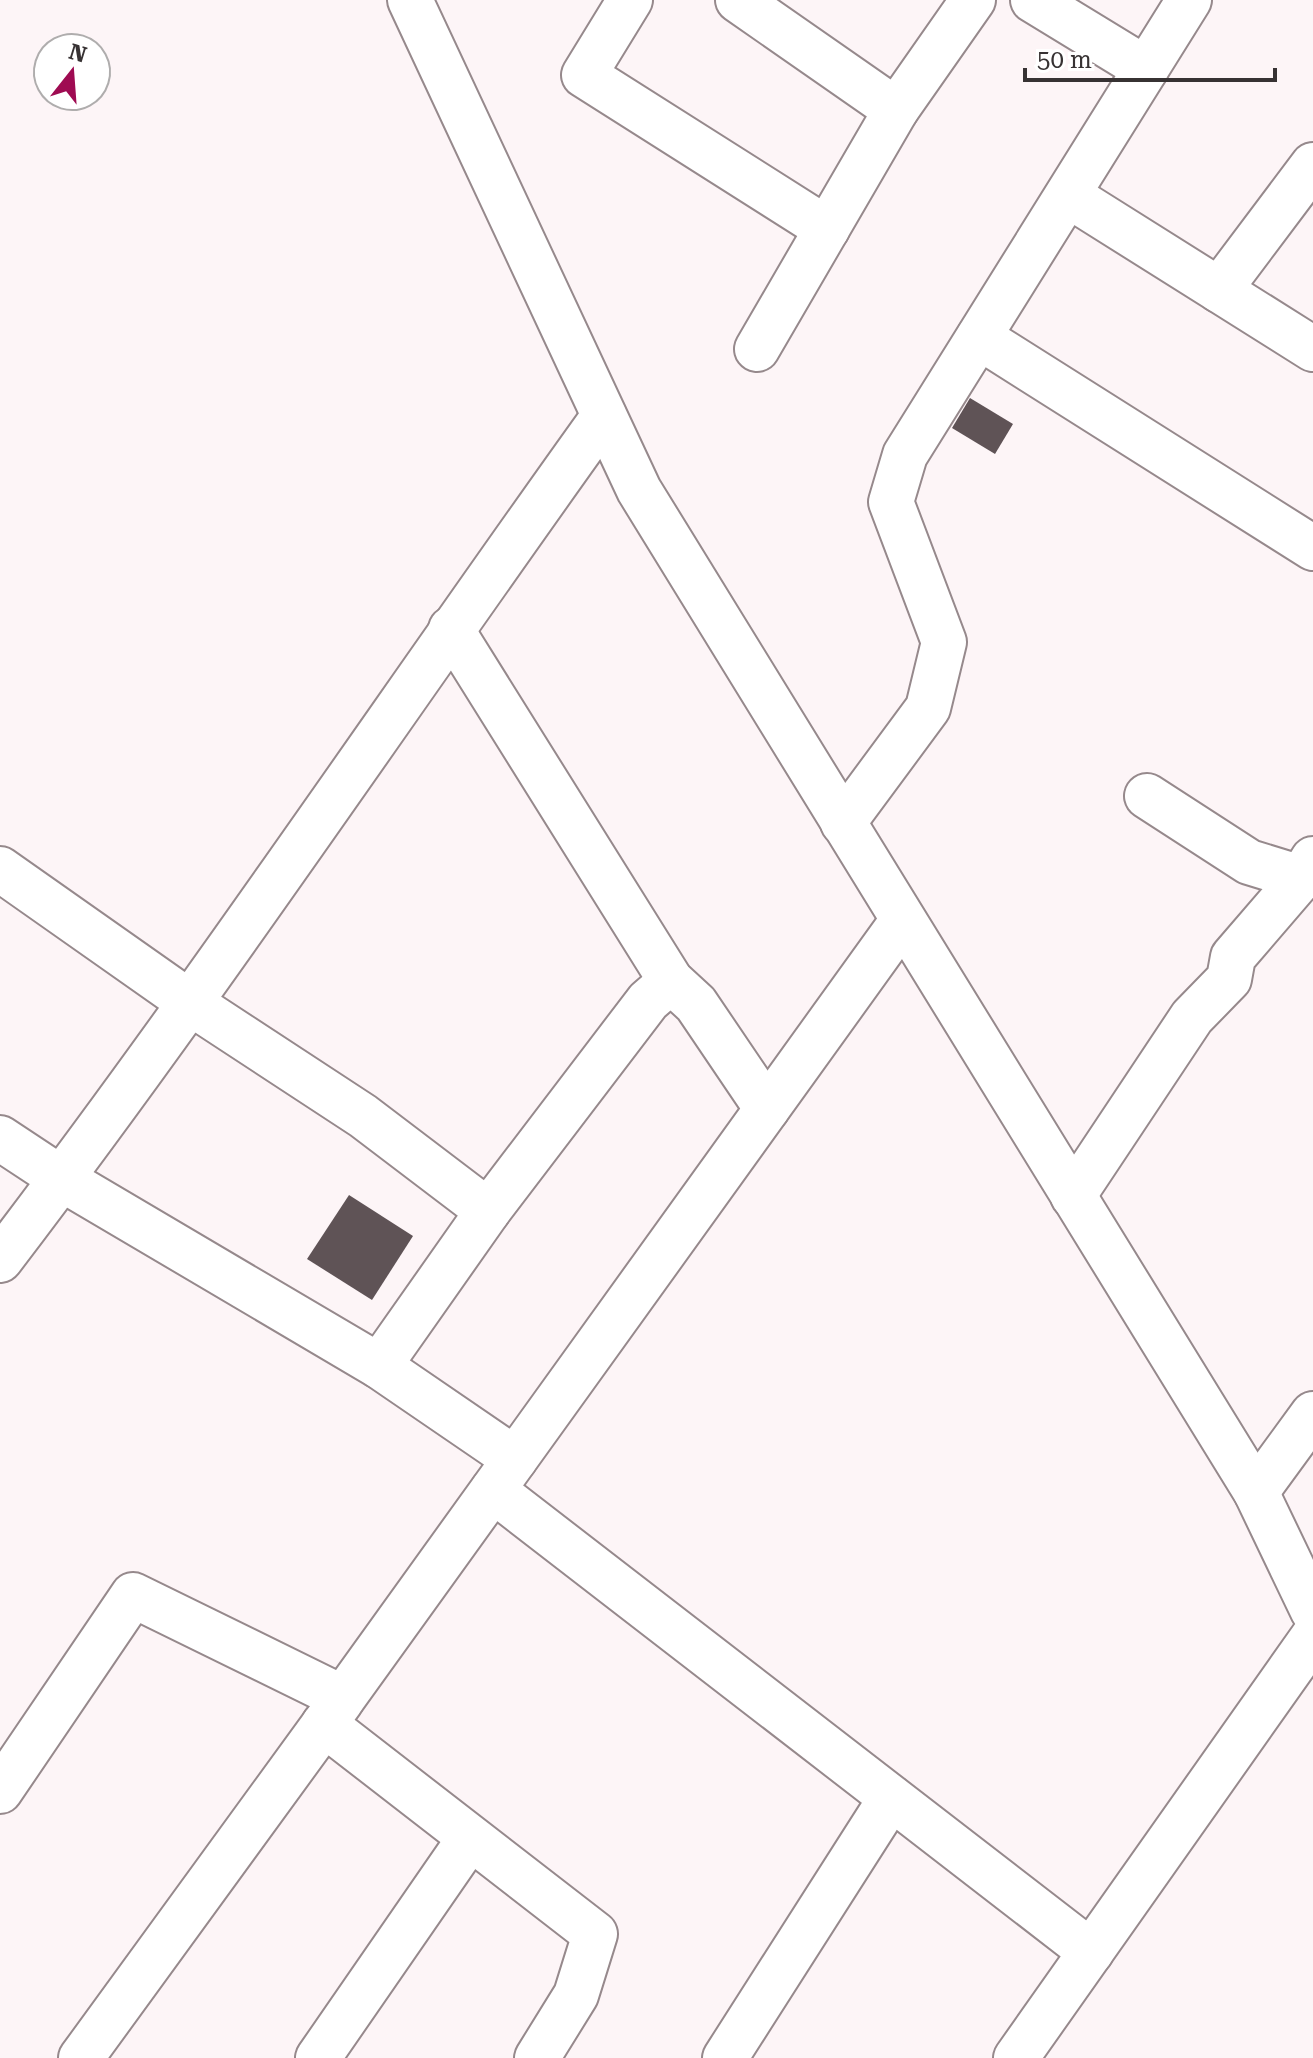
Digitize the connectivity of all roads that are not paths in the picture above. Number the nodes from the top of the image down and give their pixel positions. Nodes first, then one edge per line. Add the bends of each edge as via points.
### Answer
1 (410, 0) edge
2 (630, 0) edge
3 (738, 0) edge
4 (973, 0) edge
5 (1033, 0) edge
6 (1189, 0) edge
7 (1146, 69) junction
8 (896, 110) junction
9 (1313, 165) edge
10 (1068, 195) junction
11 (827, 229) junction
12 (1219, 290) junction
13 (979, 337) junction
14 (757, 349) dead end
15 (1313, 349) edge
16 (604, 416) junction
17 (1313, 548) edge
18 (451, 629) junction
19 (1147, 796) dead end
20 (843, 823) junction
21 (0, 869) edge
22 (1307, 869) edge
23 (903, 920) junction
24 (671, 981) junction
25 (189, 1002) junction
26 (767, 1109) junction
27 (0, 1138) edge
28 (62, 1179) junction
29 (1073, 1196) junction
30 (488, 1211) junction
31 (0, 1260) edge
32 (379, 1366) junction
33 (1313, 1414) edge
34 (504, 1474) junction
35 (1256, 1492) junction
36 (1313, 1611) edge
37 (1313, 1637) edge
38 (334, 1711) junction
39 (0, 1791) edge
40 (891, 1798) junction
41 (470, 1838) junction
42 (1091, 1952) junction
43 (81, 2058) edge
44 (318, 2058) edge
45 (537, 2058) edge
46 (725, 2058) edge
47 (1016, 2058) edge

1 - 16 street
2 - 11 street via 584,75
3 - 8 street
4 - 8 street
5 - 7 street
6 - 7 street
7 - 10 street
8 - 11 street
9 - 12 street
10 - 12 street
10 - 13 street
11 - 14 street
12 - 15 street
13 - 17 street
13 - 20 street via 905,455 891,502 944,642 928,708
16 - 18 street
16 - 20 street via 639,490
18 - 24 street
18 - 25 street
19 - 22 street via 1249,862
20 - 23 street
21 - 25 street
22 - 29 street via 1233,957 1229,979 1192,1017
23 - 26 street
23 - 29 street
24 - 26 street via 696,1004
24 - 30 street via 648,1001
25 - 28 street
25 - 30 street via 363,1116
26 - 34 street
27 - 28 street
28 - 31 street
28 - 32 street
29 - 35 street
30 - 32 street
32 - 34 street
33 - 35 street
34 - 38 street
34 - 40 street
35 - 36 street
37 - 42 street
38 - 39 street via 133,1595
38 - 41 street
38 - 43 street
40 - 42 street
40 - 46 street
41 - 44 street
41 - 45 street via 595,1934 576,1995
42 - 47 street

